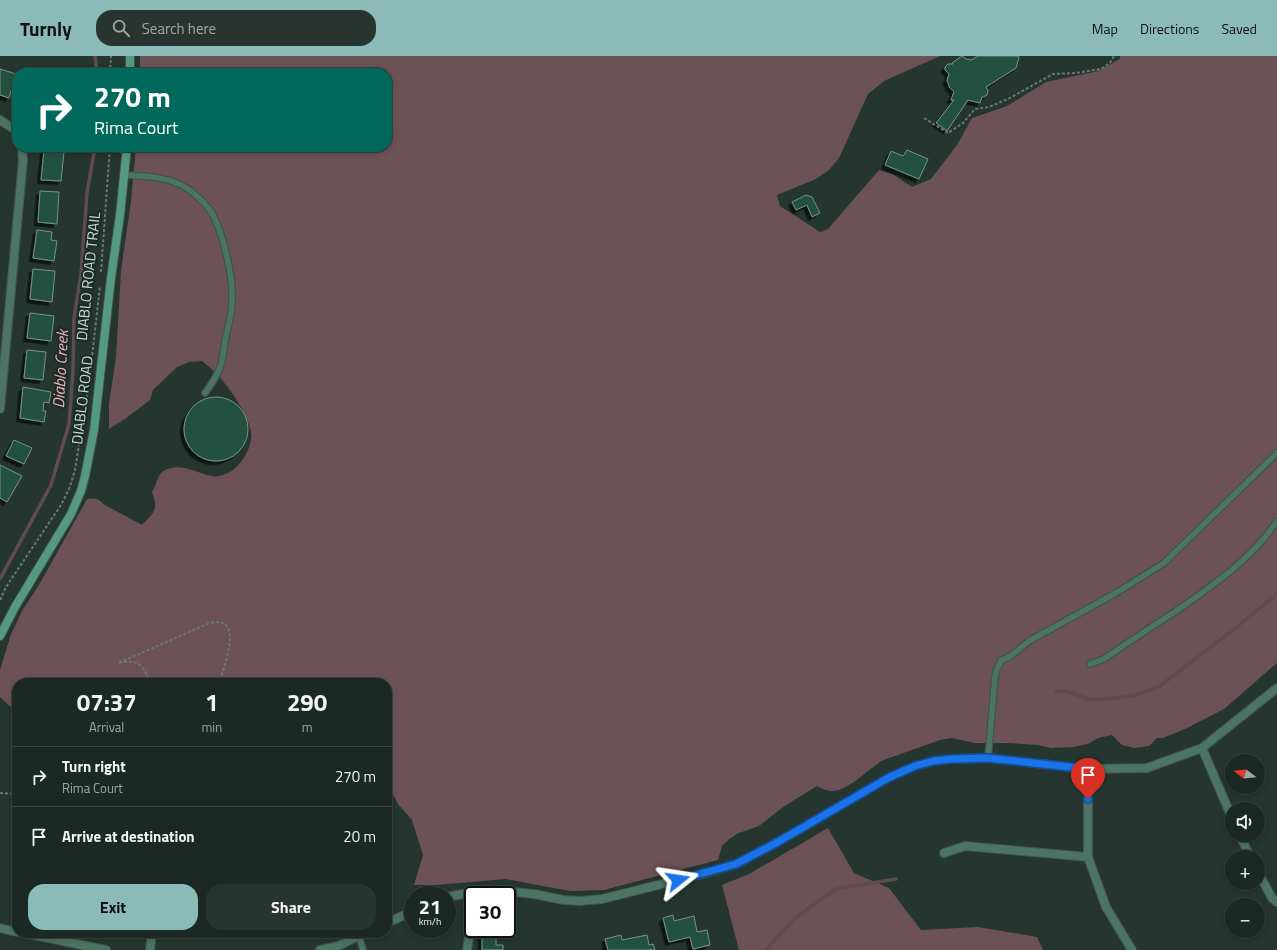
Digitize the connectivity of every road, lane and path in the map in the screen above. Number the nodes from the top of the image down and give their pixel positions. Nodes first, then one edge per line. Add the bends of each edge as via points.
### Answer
1 (111, 56) edge
2 (130, 56) edge
3 (1114, 56) edge
4 (110, 68) edge
5 (130, 68) edge
6 (924, 118) dead end
7 (0, 120) edge
8 (12, 128) edge
9 (22, 152) edge
10 (110, 152) edge
11 (126, 152) edge
12 (124, 175) junction
13 (100, 278) dead end
14 (100, 286) dead end
15 (89, 382) dead end
16 (88, 389) dead end
17 (205, 393) dead end
18 (0, 409) edge
19 (1277, 453) edge
20 (1277, 521) edge
21 (0, 600) edge
22 (0, 636) edge
23 (1090, 664) dead end
24 (149, 678) edge
25 (221, 678) edge
26 (1277, 688) edge
27 (1202, 748) junction
28 (988, 758) junction
29 (1088, 769) junction
30 (0, 794) edge
31 (12, 794) edge
32 (1225, 802) edge
33 (944, 853) dead end
34 (1088, 857) junction
35 (1265, 885) edge
36 (456, 895) edge
37 (1277, 902) edge
38 (404, 915) edge
39 (392, 921) edge
40 (0, 928) edge
41 (12, 931) edge
42 (48, 938) edge
43 (151, 938) edge
44 (354, 938) edge
45 (362, 938) edge
46 (469, 938) edge
47 (106, 950) edge
48 (150, 950) edge
49 (320, 950) edge
50 (363, 950) edge
51 (467, 950) edge
52 (1132, 950) edge

1 - 4 path
2 - 5 street
3 - 6 path via 1110,63 1101,69 1076,74 1053,74 1008,100 975,109 948,133
7 - 8 street
9 - 18 street
10 - 13 path, DIABLO ROAD TRAIL
11 - 12 street, DIABLO ROAD
12 - 17 lane via 150,176 181,185 192,191 205,204 216,222 231,281 232,303 220,369
12 - 22 street, DIABLO ROAD via 94,430 85,476 64,527
14 - 15 path, DIABLO ROAD TRAIL
16 - 21 path via 70,487
19 - 28 lane via 1164,563 1001,661 996,669
20 - 23 lane via 1241,562 1210,588 1104,659
24 - 25 path via 140,665 131,661 118,663 218,621 229,627 230,634
26 - 27 street
27 - 29 street via 1147,768
27 - 32 street
28 - 29 street
28 - 36 street via 951,759 915,766 888,778 736,864 635,892 580,901 502,891
29 - 34 street
30 - 31 path
33 - 34 street via 965,846
34 - 52 street via 1106,907
35 - 37 street
38 - 39 street
40 - 41 street
42 - 47 street
43 - 48 street
44 - 49 street via 338,946
45 - 50 lane
46 - 51 street

